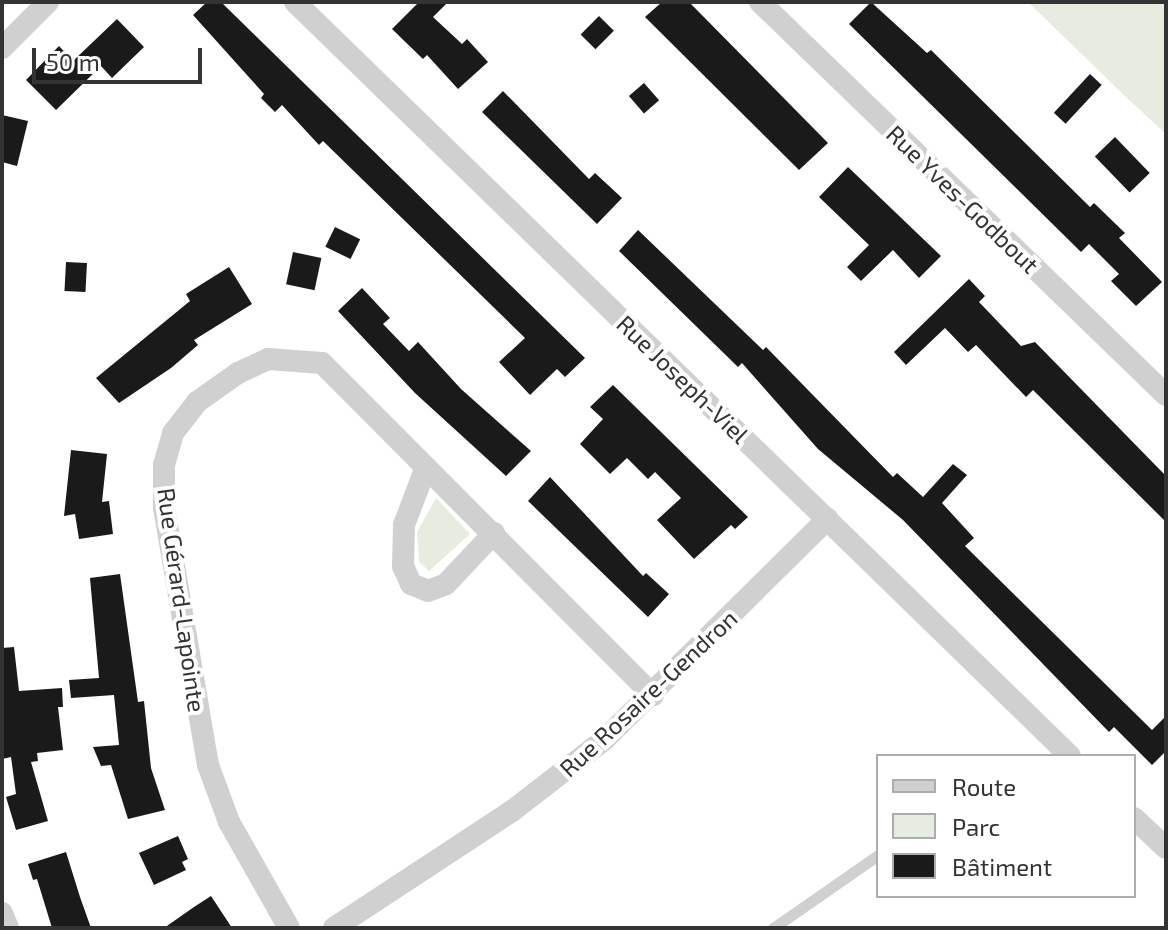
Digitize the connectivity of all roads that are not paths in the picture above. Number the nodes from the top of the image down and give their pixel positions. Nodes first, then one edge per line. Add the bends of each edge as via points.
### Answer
1 (48, 2) edge
2 (295, 2) edge
3 (760, 2) edge
4 (2, 48) edge
5 (1166, 395) edge
6 (426, 467) junction
7 (827, 519) junction
8 (494, 533) junction
9 (653, 695) junction
10 (1068, 754) edge
11 (1136, 820) edge
12 (1164, 841) edge
13 (876, 856) edge
14 (2, 913) edge
15 (8, 928) edge
16 (289, 928) edge
17 (334, 928) edge
18 (773, 928) edge

1 - 4 street
2 - 7 street, Rue Joseph-Viel
3 - 5 street, Rue Yves-Godbout
6 - 8 street, Rue Gérard-Lapointe
6 - 8 street via 404,525 403,566 411,584 428,591 446,584
6 - 16 street, Rue Gérard-Lapointe via 343,380 322,363 297,357 268,359 238,373 197,402 173,433 164,465 164,508 208,765 229,822
7 - 9 street, Rue Rosaire-Gendron
7 - 10 street, Rue Joseph-Viel
8 - 9 street, Rue Gérard-Lapointe
9 - 17 street, Rue Rosaire-Gendron via 512,811
11 - 12 street
13 - 18 lane
14 - 15 street

